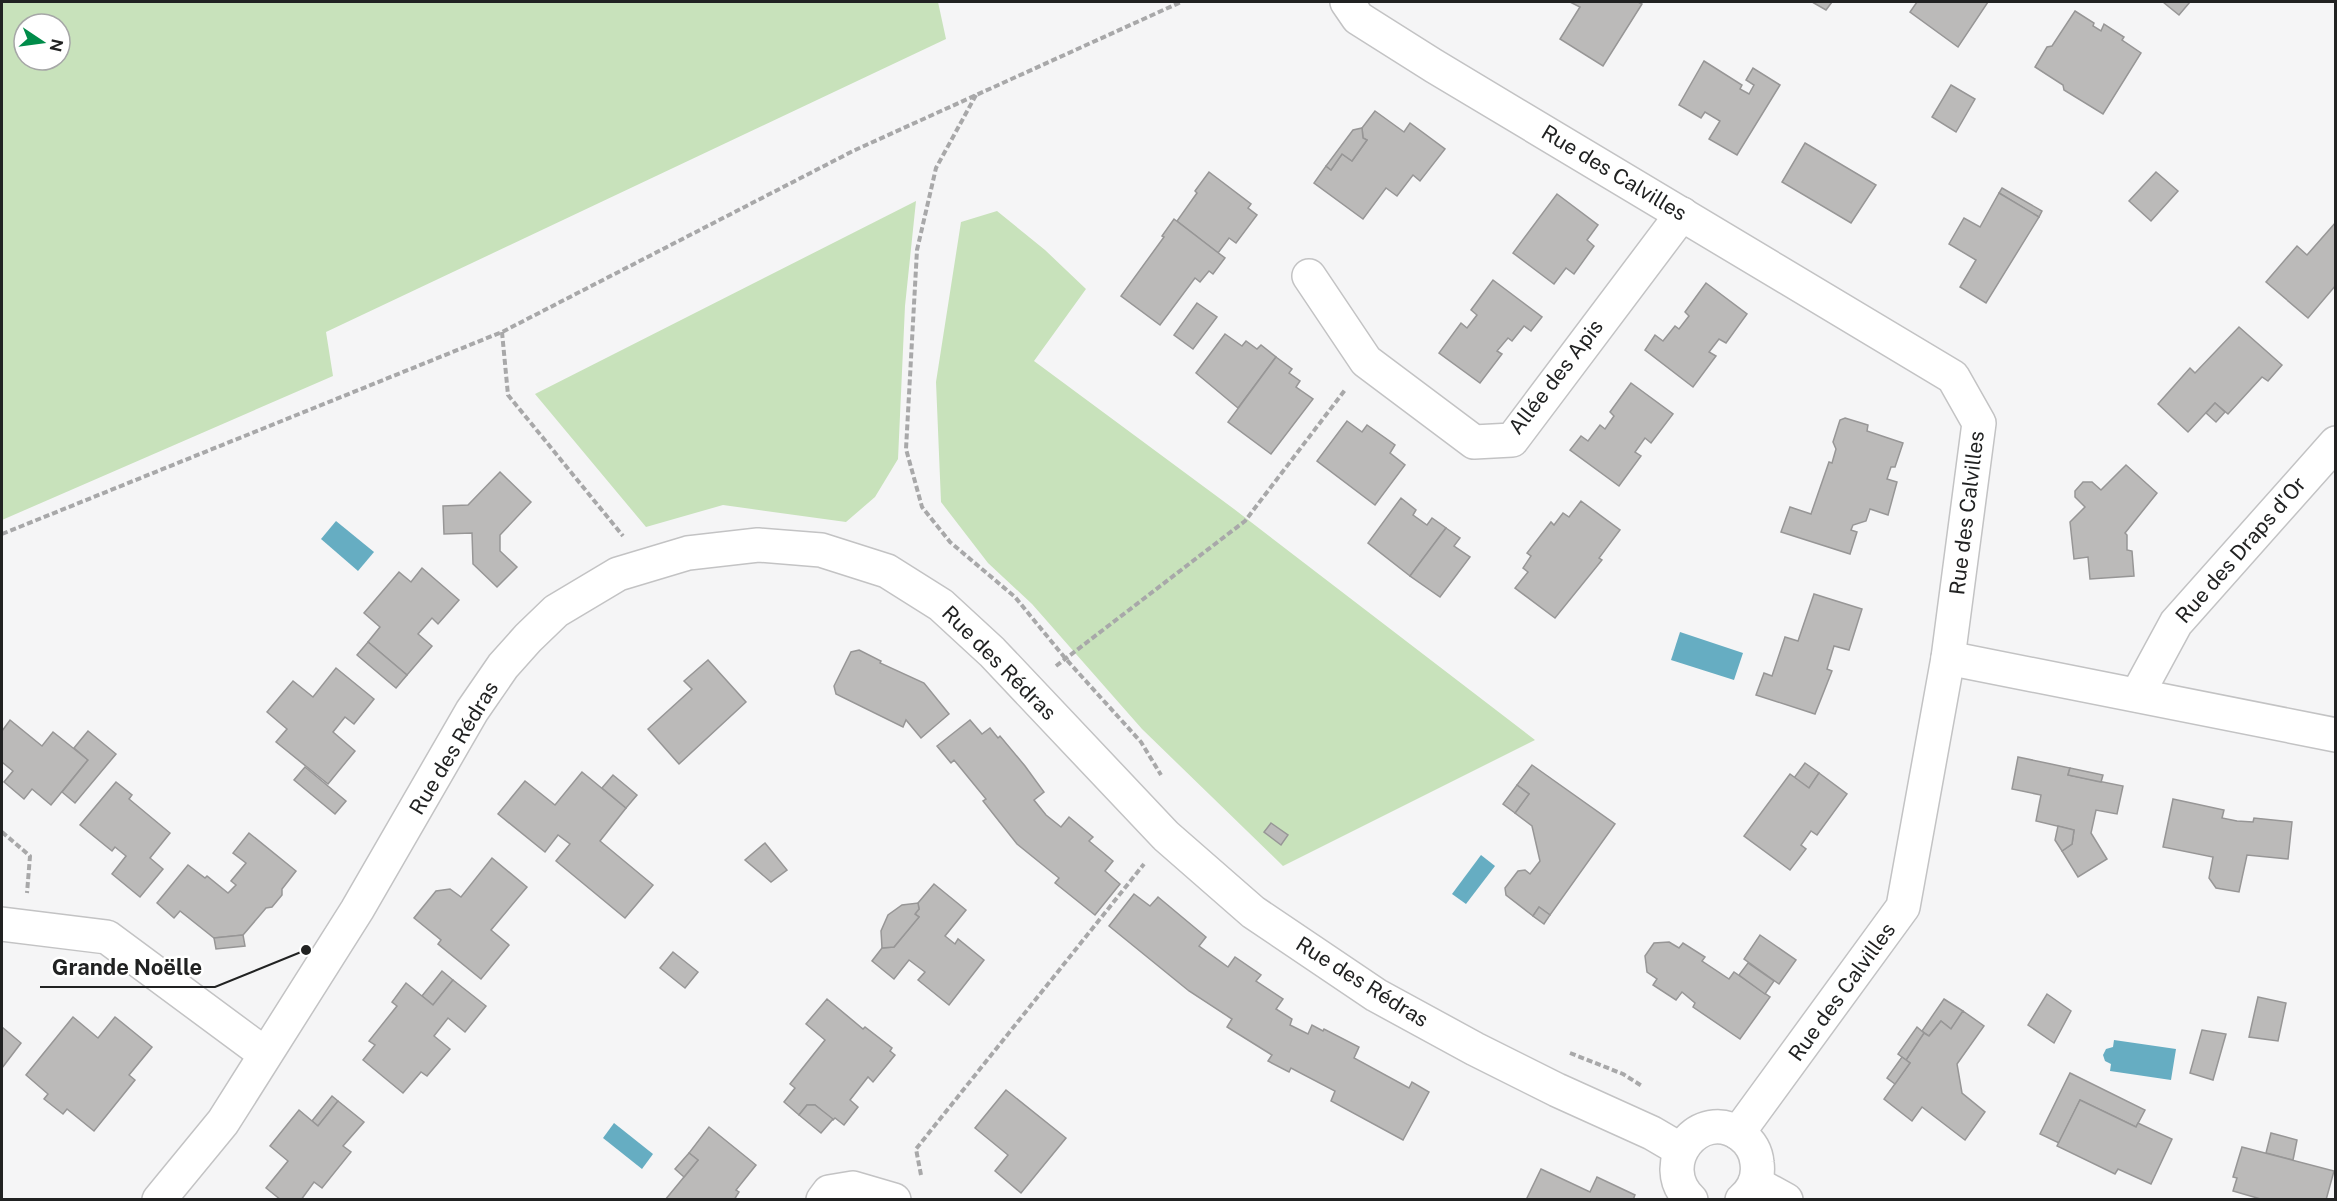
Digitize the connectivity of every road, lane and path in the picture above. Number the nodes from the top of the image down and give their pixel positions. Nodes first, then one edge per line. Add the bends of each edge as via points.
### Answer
1 (1181, 2) edge
2 (1347, 2) edge
3 (976, 95) junction
4 (1682, 214) junction
5 (1309, 276) dead end
6 (502, 332) junction
7 (1366, 361) junction
8 (2336, 443) edge
9 (2, 534) edge
10 (618, 574) junction
11 (1065, 658) junction
12 (1948, 658) junction
13 (1026, 688) junction
14 (2137, 694) junction
15 (2336, 735) edge
16 (1166, 783) dead end
17 (2, 832) edge
18 (1166, 836) junction
19 (13, 925) edge
20 (1567, 1052) dead end
21 (265, 1054) junction
22 (1649, 1090) dead end
23 (1738, 1133) junction
24 (1681, 1150) junction
25 (921, 1179) dead end
26 (1749, 1191) edge
27 (159, 1200) edge
28 (823, 1200) edge
29 (894, 1200) edge
30 (1692, 1200) edge
31 (1786, 1200) edge

1 - 3 path
2 - 4 street, Rue des Calvilles via 1358,18
3 - 6 path via 853,152
3 - 11 path via 936,168 917,250 906,449 922,507 950,542 1015,597
4 - 7 street, Allée des Apis via 1512,440 1474,442
4 - 12 street, Rue des Calvilles via 1953,377 1979,423
5 - 7 street, Allée des Apis
6 - 9 path
6 - 10 path via 508,395 632,548 612,559
7 - 11 path via 1245,520
8 - 14 street, Rue des Draps d'Or via 2176,622
10 - 13 street, Rue des Rédras via 688,553 758,545 821,550 887,571 941,605
10 - 21 street, Rue des Rédras via 556,611 503,666 472,711 357,910
11 - 13 path
11 - 16 path via 1141,742
12 - 14 street
12 - 23 street, Rue des Calvilles via 1903,908
13 - 18 street, Rue des Rédras
14 - 15 street
17 - 19 path via 30,856
18 - 24 street, Rue des Rédras via 1253,912 1376,995 1475,1049
18 - 25 path via 916,1149
19 - 21 street via 107,937
20 - 22 path via 1623,1074
21 - 27 street, Rue des Rédras via 222,1122
23 - 24 street via 1719,1128 1700,1131
23 - 26 street via 1754,1149 1758,1172
24 - 30 street via 1677,1176
26 - 31 street
28 - 29 street via 829,1192 853,1188

